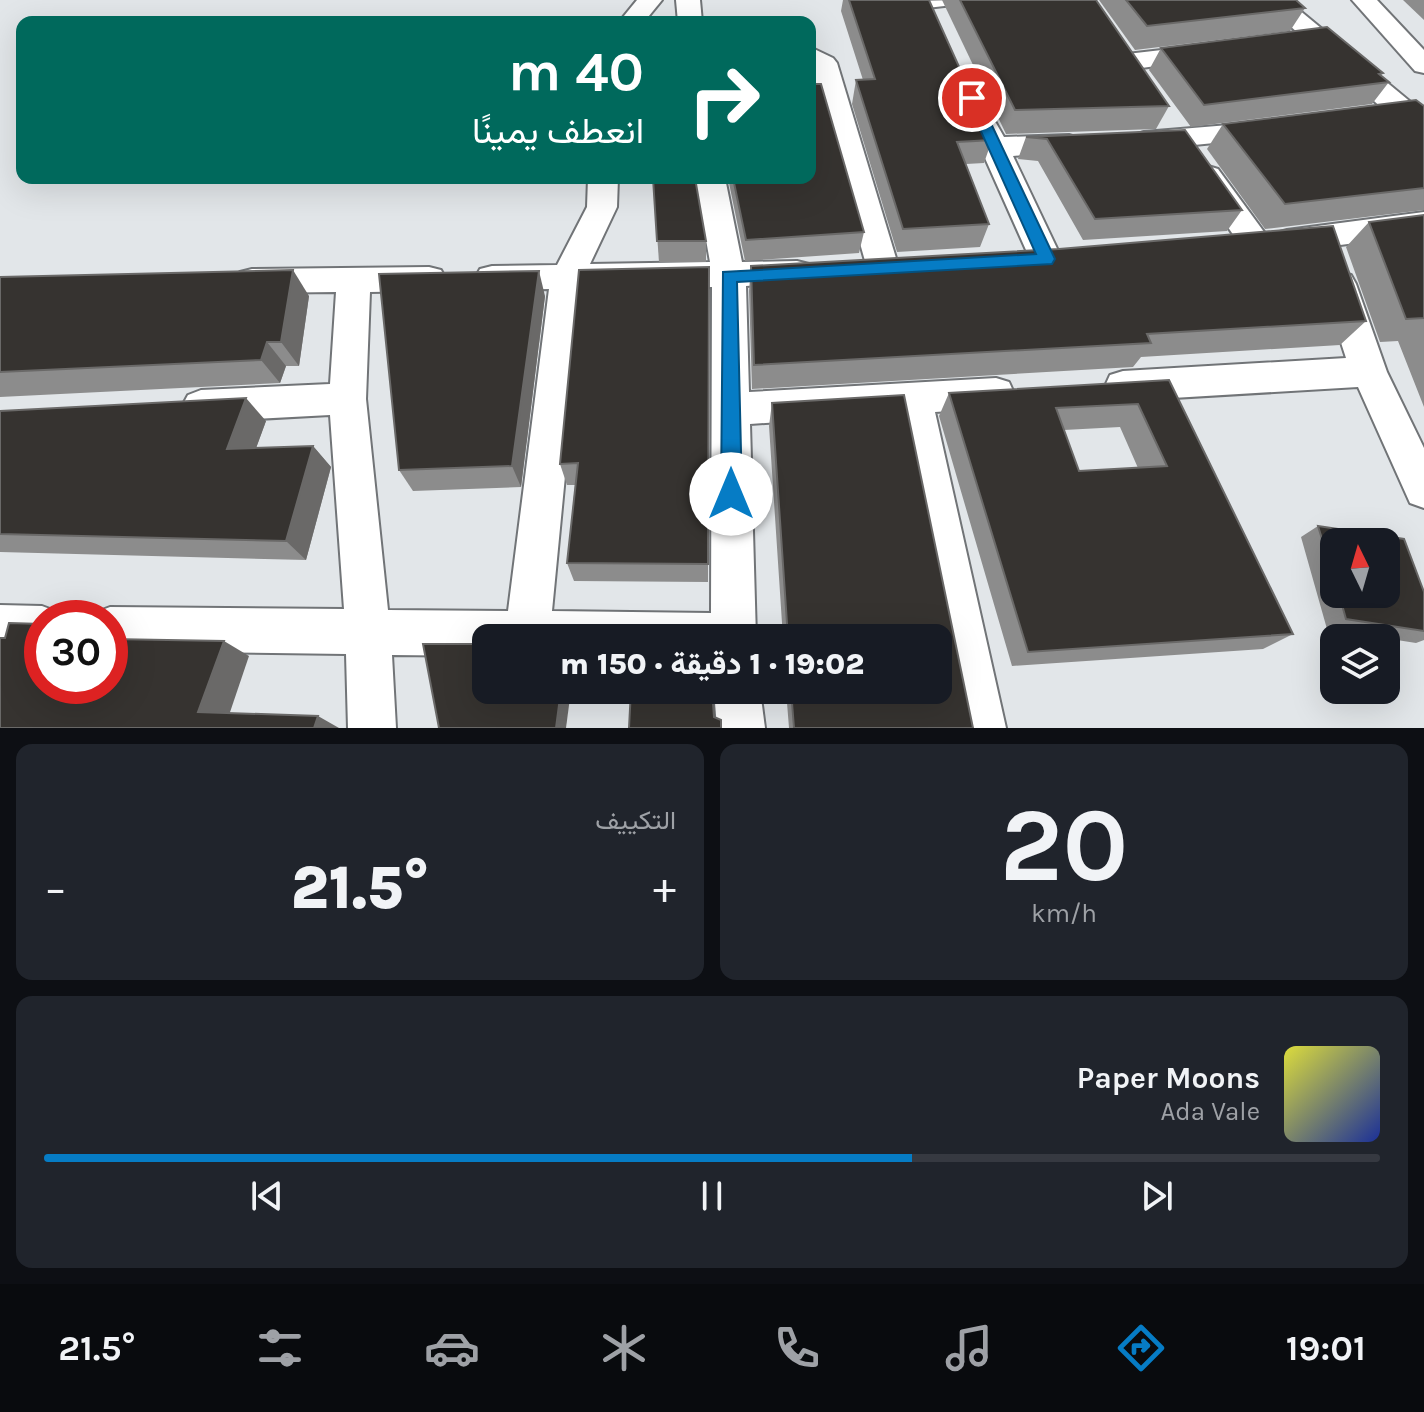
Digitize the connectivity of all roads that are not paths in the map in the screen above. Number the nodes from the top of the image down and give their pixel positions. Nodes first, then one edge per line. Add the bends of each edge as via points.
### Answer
1 (650, 0) edge
2 (927, 0) edge
3 (1273, 0) edge
4 (1364, 0) edge
5 (942, 14) edge
6 (636, 16) edge
7 (1110, 37) edge
8 (1318, 38) junction
9 (1288, 42) edge
10 (1230, 49) edge
11 (816, 58) edge
12 (1127, 62) junction
13 (1424, 65) edge
14 (1146, 88) edge
15 (977, 107) edge
16 (1164, 114) edge
17 (1373, 116) edge
18 (1414, 118) edge
19 (1297, 128) edge
20 (1182, 140) junction
21 (995, 147) junction
22 (603, 184) edge
23 (711, 184) edge
24 (1424, 223) edge
25 (1324, 237) junction
26 (1047, 259) edge
27 (729, 277) junction
28 (567, 278) junction
29 (354, 279) junction
30 (215, 282) edge
31 (1369, 372) junction
32 (1086, 388) edge
33 (1023, 392) edge
34 (913, 398) junction
35 (347, 399) junction
36 (173, 407) edge
37 (731, 409) junction
38 (1424, 490) edge
39 (528, 624) edge
40 (732, 624) edge
41 (0, 627) edge
42 (24, 628) edge
43 (128, 629) edge
44 (368, 633) junction
45 (472, 634) edge
46 (738, 704) edge
47 (372, 728) edge
48 (741, 728) edge
49 (982, 728) edge

1 - 6 street
2 - 5 street
3 - 8 street
4 - 13 street
7 - 12 street
8 - 9 street
8 - 18 street
10 - 12 street
11 - 27 street via 824,63 868,269
12 - 14 street
15 - 21 street
16 - 20 street
17 - 18 street
19 - 20 street
20 - 21 street
20 - 25 street via 1241,245
21 - 26 street
22 - 28 street via 602,207
23 - 27 street
24 - 25 street
25 - 31 street
27 - 28 street
27 - 37 street
28 - 29 street
28 - 39 street
29 - 30 street
29 - 35 street
31 - 32 street
31 - 38 street
33 - 34 street
34 - 37 street
34 - 49 street
35 - 36 street
35 - 44 street
37 - 40 street
41 - 42 street
43 - 44 street
44 - 45 street
44 - 47 street
46 - 48 street

